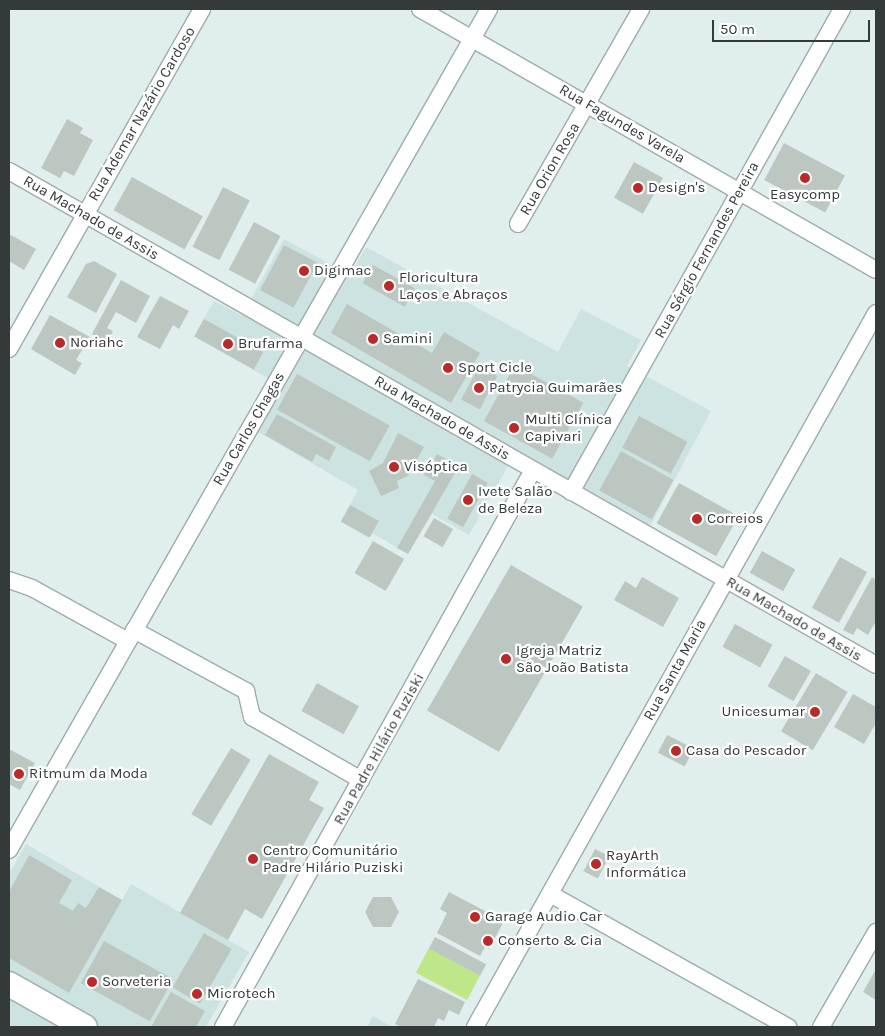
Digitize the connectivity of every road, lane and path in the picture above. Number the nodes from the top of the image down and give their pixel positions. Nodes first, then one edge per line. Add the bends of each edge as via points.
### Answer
1 (202, 9) edge
2 (420, 9) edge
3 (489, 9) edge
4 (641, 9) edge
5 (842, 9) edge
6 (472, 39) junction
7 (586, 104) junction
8 (9, 171) edge
9 (740, 192) junction
10 (85, 215) junction
11 (518, 224) dead end
12 (876, 270) edge
13 (876, 314) edge
14 (301, 338) junction
15 (9, 349) edge
16 (533, 470) junction
17 (572, 492) junction
18 (9, 580) edge
19 (726, 580) junction
20 (131, 636) junction
21 (876, 665) edge
22 (361, 780) junction
23 (9, 850) edge
24 (550, 894) junction
25 (876, 932) edge
26 (9, 984) edge
27 (85, 1027) edge
28 (223, 1027) edge
29 (475, 1027) edge
30 (788, 1027) edge
31 (821, 1027) edge

1 - 10 street, Rua Ademar Nazário Cardoso
2 - 6 street, Rua Fagundes Varela
3 - 6 street, Rua Carlos Chagas
4 - 7 street, Rua Orion Rosa
5 - 9 street, Rua Sérgio Fernandes Pereira
6 - 7 street, Rua Fagundes Varela
6 - 14 street, Rua Carlos Chagas
7 - 9 street, Rua Fagundes Varela
7 - 11 street, Rua Orion Rosa
8 - 10 street, Rua Machado de Assis
9 - 12 street, Rua Fagundes Varela
9 - 17 street, Rua Sérgio Fernandes Pereira
10 - 14 street, Rua Machado de Assis
10 - 15 street, Rua Ademar Nazário Cardoso
13 - 19 street, Rua Santa Maria
14 - 16 street, Rua Machado de Assis
14 - 20 street, Rua Carlos Chagas
16 - 17 street, Rua Machado de Assis
16 - 22 street, Rua Padre Hilário Puziski
17 - 19 street, Rua Machado de Assis
18 - 20 street
19 - 21 street, Rua Machado de Assis
19 - 24 street, Rua Santa Maria
20 - 22 street via 246,691 252,717
20 - 23 street, Rua Carlos Chagas
22 - 28 street, Rua Padre Hilário Puziski
24 - 29 street, Rua Santa Maria
24 - 30 street
25 - 31 street
26 - 27 street

